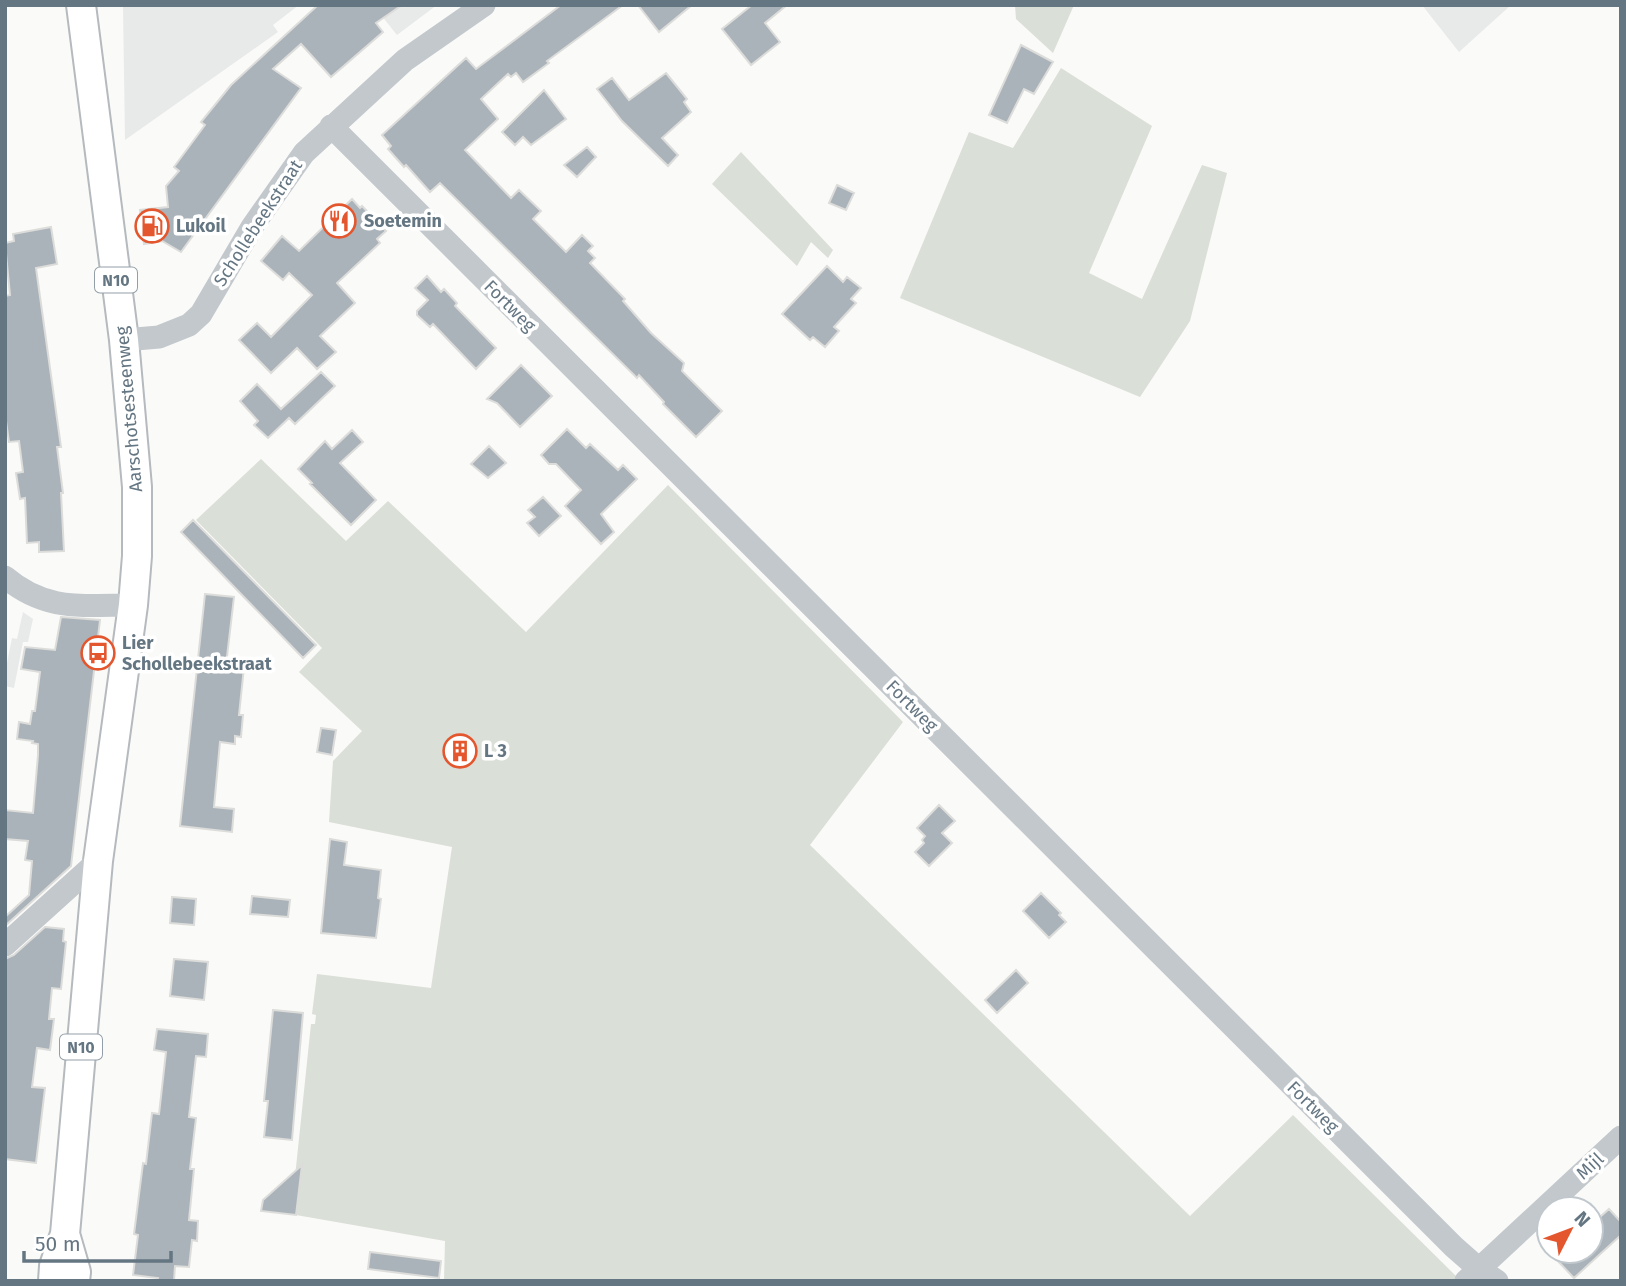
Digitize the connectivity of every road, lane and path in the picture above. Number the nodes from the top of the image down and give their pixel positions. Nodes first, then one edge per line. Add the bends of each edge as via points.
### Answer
1 (80, 5) edge
2 (484, 5) edge
3 (331, 126) junction
4 (124, 340) junction
5 (5, 577) edge
6 (133, 605) junction
7 (98, 861) junction
8 (5, 945) edge
9 (1621, 1137) edge
10 (65, 1234) junction
11 (1481, 1277) edge
12 (52, 1281) edge
13 (75, 1281) edge

1 - 4 main road, Aarschotsesteenweg / N10
2 - 3 street, Schollebeekstraat via 405,60
3 - 4 street, Schollebeekstraat via 278,188 201,314 175,332
3 - 11 street, Fortweg
4 - 6 main road, Aarschotsesteenweg / N10 via 137,487
5 - 6 street via 30,596 61,605
6 - 7 main road, Aarschotsesteenweg / N10
7 - 8 street
7 - 10 main road, Aarschotsesteenweg / N10
9 - 11 street, Mijl
10 - 12 main road, Aarschotsesteenweg / N10
10 - 13 main road, Aarschotsesteenweg / N10

